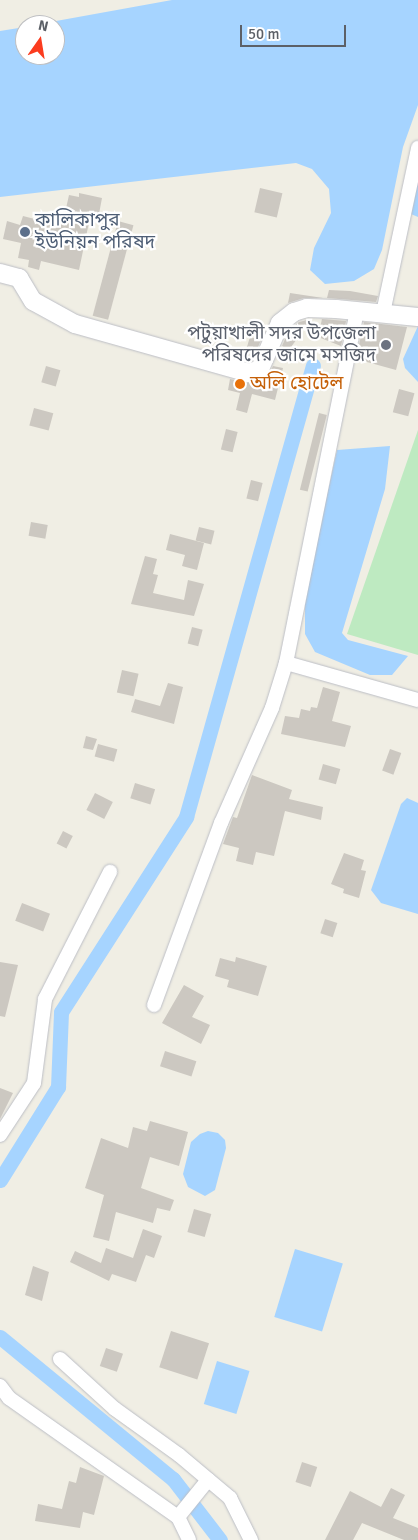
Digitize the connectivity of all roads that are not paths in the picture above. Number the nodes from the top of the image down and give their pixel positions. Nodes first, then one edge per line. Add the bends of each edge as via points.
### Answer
1 (418, 148) edge
2 (0, 273) edge
3 (357, 311) junction
4 (383, 313) junction
5 (418, 317) edge
6 (286, 663) junction
7 (418, 700) edge
8 (110, 872) dead end
9 (154, 1005) dead end
10 (0, 1135) edge
11 (60, 1359) dead end
12 (0, 1386) edge
13 (208, 1480) junction
14 (178, 1516) junction
15 (189, 1540) edge
16 (251, 1540) edge

1 - 4 street
2 - 3 street via 19,278 33,301 75,324 249,373 260,369 280,323 294,312 307,308
3 - 4 street
3 - 6 street
4 - 5 street
6 - 7 street
6 - 9 street via 272,708 221,822
8 - 10 street via 44,999 34,1083
11 - 13 street via 115,1409
12 - 14 street via 9,1398
13 - 14 street
13 - 16 street via 230,1498
14 - 15 street

